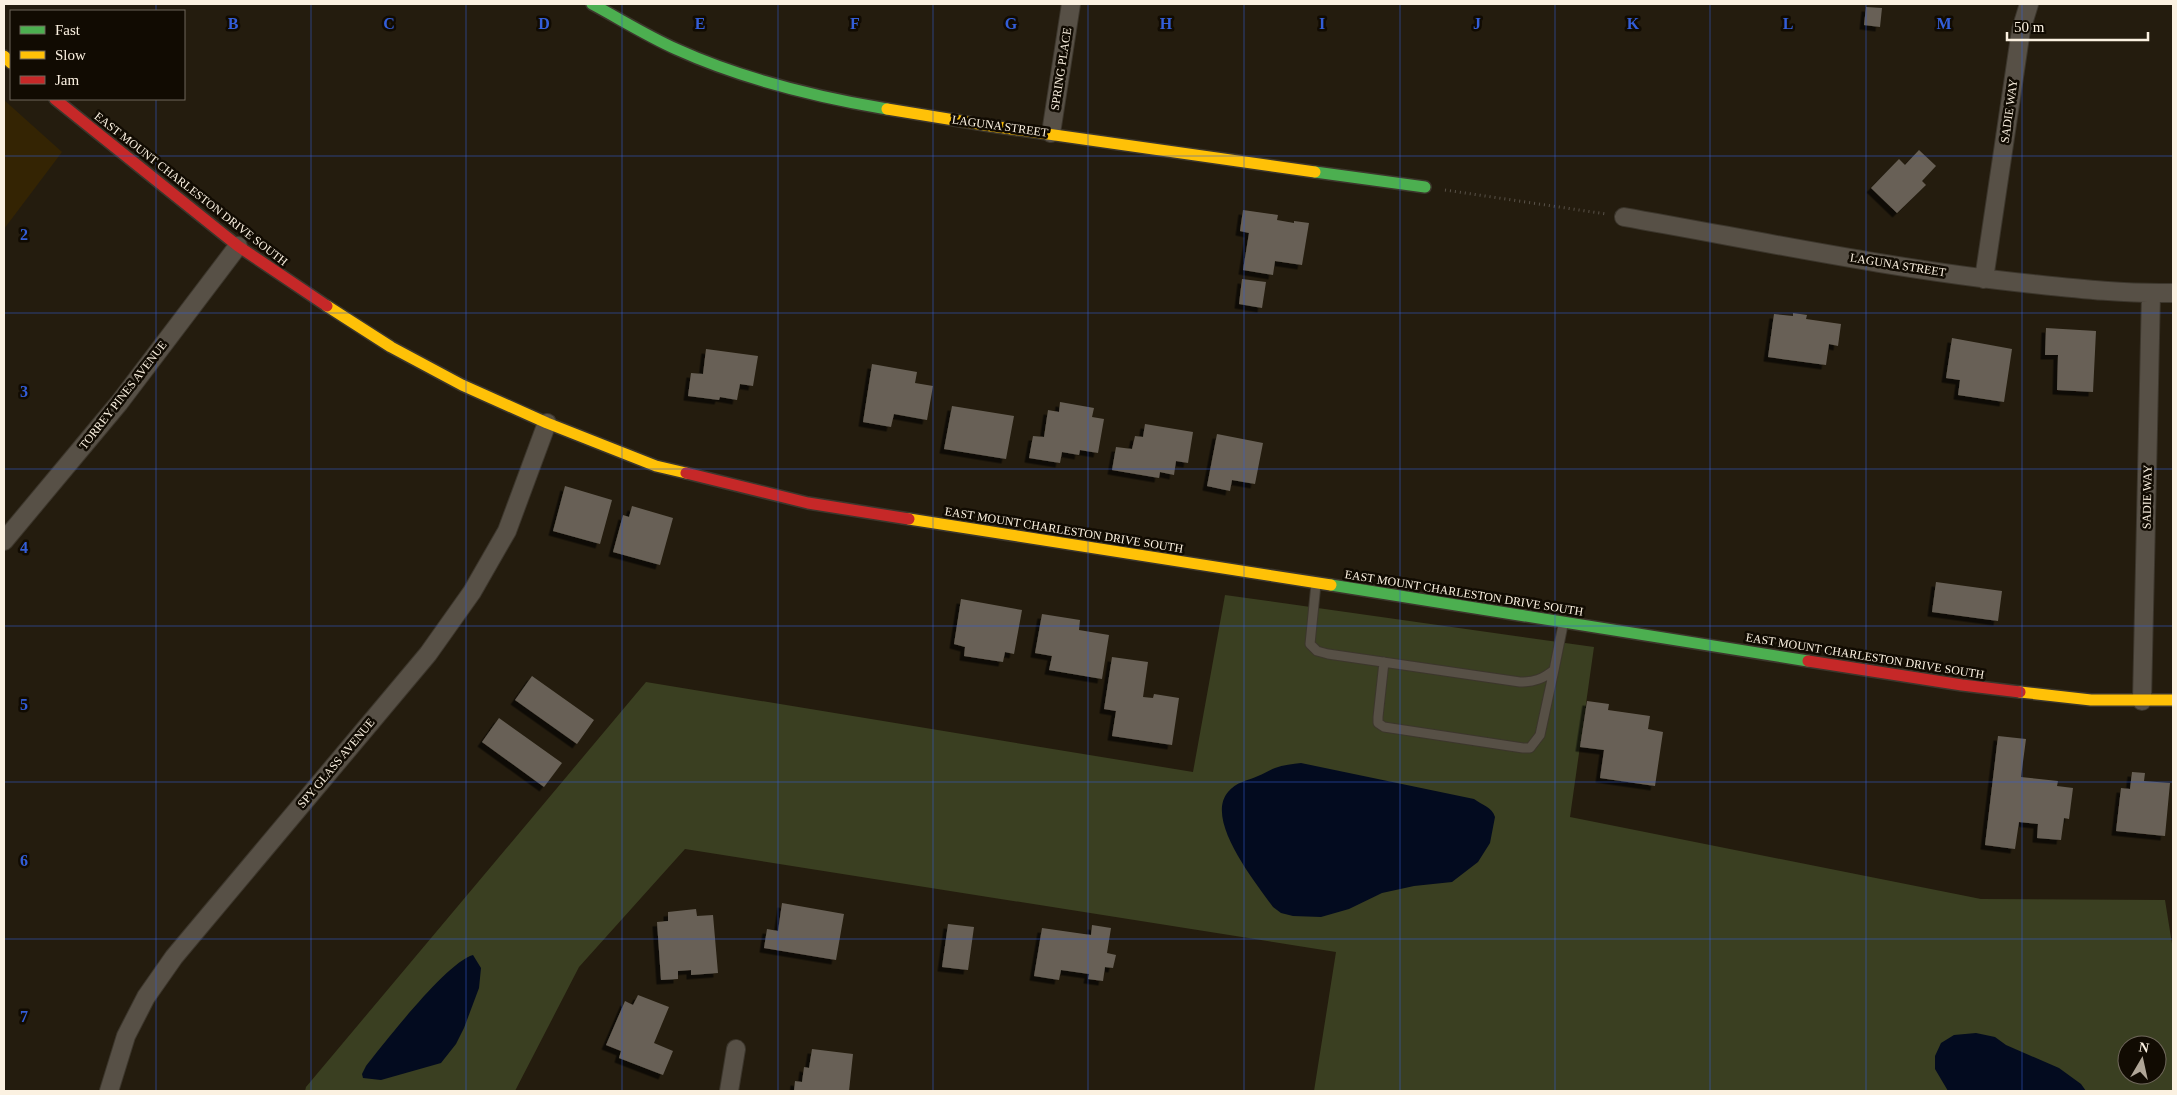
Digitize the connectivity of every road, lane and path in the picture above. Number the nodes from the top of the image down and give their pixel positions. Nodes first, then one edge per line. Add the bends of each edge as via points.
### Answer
1 (592, 4) edge
2 (1071, 4) edge
3 (2028, 4) edge
4 (56, 100) edge
5 (1051, 133) junction
6 (1424, 187) joint
7 (1624, 217) joint
8 (238, 246) junction
9 (1984, 279) junction
10 (2152, 293) junction
11 (2173, 293) edge
12 (547, 423) junction
13 (4, 541) edge
14 (1316, 584) junction
15 (1563, 623) junction
16 (1384, 662) junction
17 (1554, 670) junction
18 (2173, 700) edge
19 (2142, 701) junction
20 (736, 1048) dead end
21 (109, 1091) edge
22 (729, 1091) edge

1 - 5 street, LAGUNA STREET via 676,49 748,76 866,105
2 - 5 street, SPRING PLACE
3 - 9 street, SADIE WAY via 2021,30
4 - 8 street, EAST MOUNT CHARLESTON DRIVE SOUTH
5 - 6 street, LAGUNA STREET
6 - 7 path
7 - 9 street, LAGUNA STREET
8 - 12 street, EAST MOUNT CHARLESTON DRIVE SOUTH via 391,347
8 - 13 street, TORREY PINES AVENUE via 119,403
9 - 10 street, LAGUNA STREET
10 - 11 street, LAGUNA STREET
10 - 19 street, SADIE WAY
12 - 14 street, EAST MOUNT CHARLESTON DRIVE SOUTH via 656,466 808,504
12 - 21 street, SPY GLASS AVENUE via 507,531 472,592 428,654 174,957 146,997 126,1036
14 - 15 street, EAST MOUNT CHARLESTON DRIVE SOUTH
14 - 16 lane via 1310,644 1317,651 1328,654
15 - 17 lane
15 - 19 street, EAST MOUNT CHARLESTON DRIVE SOUTH via 1962,686 2091,700
16 - 17 lane via 1520,682 1533,682
16 - 17 lane via 1378,717 1378,723 1384,727 1523,748 1530,748 1540,735
18 - 19 street, EAST MOUNT CHARLESTON DRIVE SOUTH
20 - 22 street

